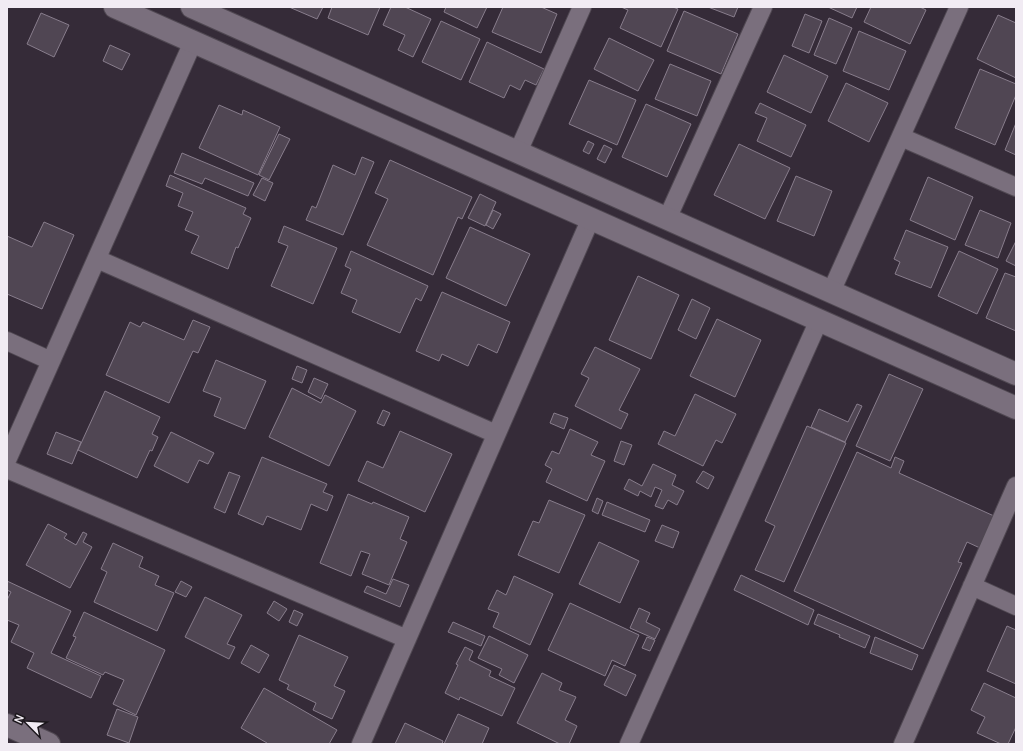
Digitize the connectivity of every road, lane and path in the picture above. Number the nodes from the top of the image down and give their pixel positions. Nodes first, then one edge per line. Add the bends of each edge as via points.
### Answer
1 (115, 7) edge
2 (192, 7) edge
3 (582, 7) edge
4 (763, 7) edge
5 (959, 7) edge
6 (193, 42) junction
7 (901, 137) junction
8 (518, 152) junction
9 (1016, 187) edge
10 (591, 218) junction
11 (667, 219) junction
12 (97, 259) junction
13 (831, 292) junction
14 (819, 320) junction
15 (7, 341) edge
16 (51, 360) junction
17 (985, 360) junction
18 (1016, 374) edge
19 (1016, 408) edge
20 (496, 434) junction
21 (7, 460) edge
22 (7, 469) edge
23 (1016, 486) edge
24 (972, 586) junction
25 (1016, 606) edge
26 (407, 639) junction
27 (7, 725) edge
28 (48, 744) edge
29 (361, 744) edge
30 (629, 744) edge
31 (904, 744) edge

1 - 6 street
2 - 8 street
3 - 8 street
4 - 11 street
5 - 7 street
6 - 10 street
6 - 12 street
7 - 9 street
7 - 13 street
8 - 11 street
10 - 14 street
10 - 20 street
11 - 13 street
12 - 16 street
12 - 20 street
13 - 17 street
14 - 17 street
14 - 19 street
14 - 30 street
15 - 16 street
16 - 21 street
17 - 18 street
20 - 26 street
22 - 26 street
23 - 24 street
24 - 25 street
24 - 31 street
26 - 29 street
27 - 28 street

